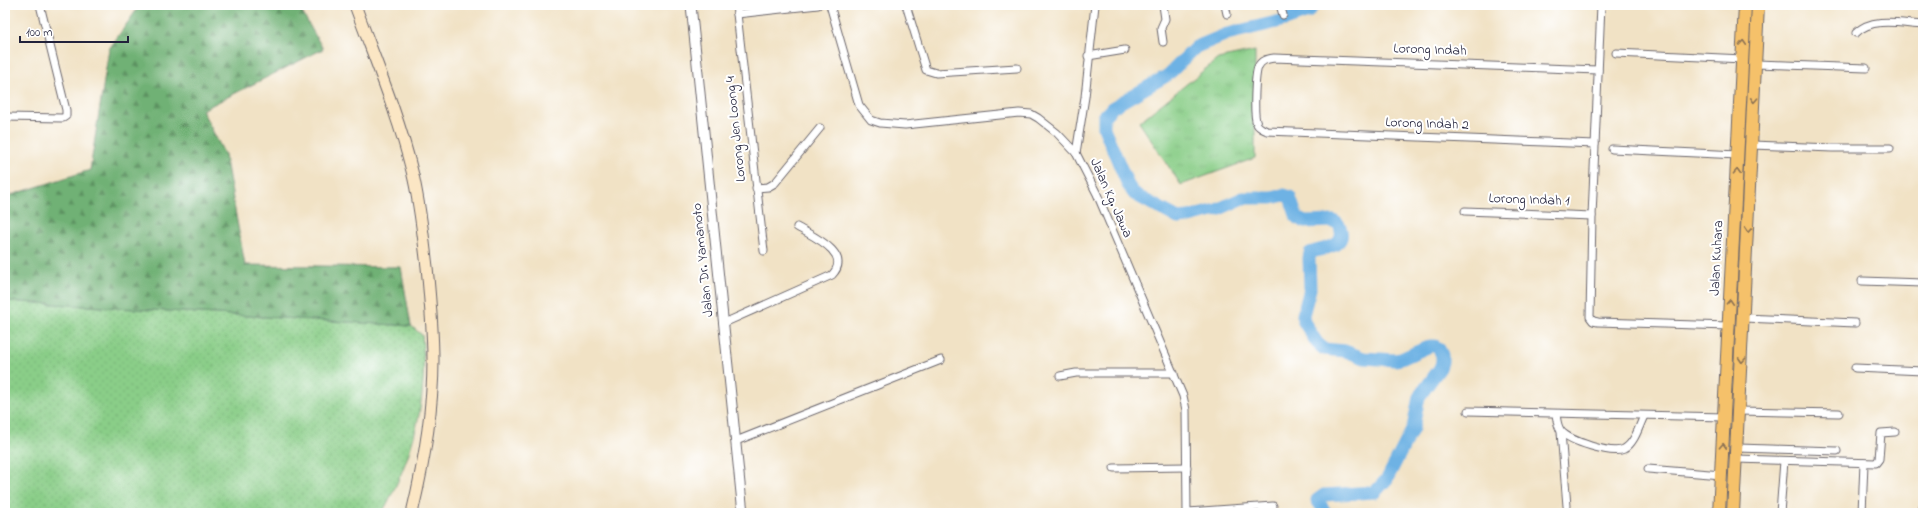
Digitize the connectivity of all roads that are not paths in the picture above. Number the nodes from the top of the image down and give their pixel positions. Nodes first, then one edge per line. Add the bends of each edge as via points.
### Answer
1 (40, 5) edge
2 (354, 5) edge
3 (691, 5) edge
4 (736, 5) edge
5 (818, 5) edge
6 (830, 5) edge
7 (906, 5) edge
8 (1096, 5) edge
9 (1163, 5) edge
10 (1225, 5) edge
11 (1280, 5) edge
12 (1601, 5) edge
13 (1745, 5) edge
14 (1758, 5) edge
15 (737, 14) junction
16 (1227, 14) dead end
17 (1283, 15) dead end
18 (1923, 25) edge
19 (1856, 33) dead end
20 (1163, 42) dead end
21 (1125, 50) dead end
22 (1616, 53) dead end
23 (1088, 56) junction
24 (1743, 59) junction
25 (1756, 64) junction
26 (1017, 68) dead end
27 (1866, 68) dead end
28 (1598, 70) junction
29 (5, 117) edge
30 (1259, 127) joint
31 (820, 128) dead end
32 (1595, 144) junction
33 (1752, 145) junction
34 (1890, 148) dead end
35 (1612, 149) dead end
36 (1076, 153) junction
37 (1738, 155) junction
38 (756, 188) junction
39 (1465, 211) dead end
40 (1592, 216) junction
41 (797, 227) dead end
42 (764, 251) dead end
43 (1862, 281) dead end
44 (1923, 283) edge
45 (1744, 318) junction
46 (724, 323) junction
47 (1855, 323) dead end
48 (1729, 326) junction
49 (941, 360) dead end
50 (1854, 368) dead end
51 (1923, 371) edge
52 (1174, 373) junction
53 (1060, 376) dead end
54 (1468, 411) dead end
55 (1739, 411) junction
56 (1839, 413) dead end
57 (1556, 414) junction
58 (1644, 416) junction
59 (1725, 417) junction
60 (1561, 432) junction
61 (1895, 432) dead end
62 (736, 441) junction
63 (1837, 450) dead end
64 (1737, 454) junction
65 (1784, 461) junction
66 (1864, 463) junction
67 (1187, 467) junction
68 (1114, 468) dead end
69 (1648, 468) dead end
70 (1722, 475) junction
71 (1274, 506) dead end
72 (1567, 506) dead end
73 (1923, 506) edge
74 (1734, 510) edge
75 (412, 513) edge
76 (743, 513) edge
77 (1188, 513) edge
78 (1719, 513) edge
79 (1780, 513) edge
80 (1862, 513) edge
81 (1922, 513) edge

1 - 29 street via 66,116
2 - 75 main road via 399,126 412,170 422,223 433,361 425,455
3 - 46 street, Jalan Dr. Yamanoto
4 - 15 street, Lorong Jen Loong 4
5 - 15 street
6 - 36 street, Jalan Kg. Jawa via 859,105 871,120 905,124 1031,114 1045,123
7 - 26 street via 926,70 936,73
8 - 23 street
9 - 20 street
10 - 16 street
11 - 17 street
12 - 28 street
24 -> 13 main road, Jalan Kuhara
14 - 25 main road
15 - 38 street, Lorong Jen Loong 4
18 - 19 street via 1881,22 1869,25
21 - 23 street
22 - 24 street
23 - 36 street via 1085,97
24 - 37 main road, Jalan Kuhara
25 - 27 street
25 -> 33 main road
28 - 30 street, Lorong Indah via 1266,59 1258,66 1257,74 1255,119
28 - 32 street
30 - 32 street, Lorong Indah 2 via 1267,131
31 - 38 street via 775,183 768,187
32 - 40 street
33 - 34 street
33 -> 45 main road
35 - 37 street
36 - 52 street, Jalan Kg. Jawa via 1088,175
48 -> 37 main road, Jalan Kuhara
38 - 42 street, Lorong Jen Loong 4
39 - 40 street, Lorong Indah 1
40 - 48 street via 1589,312 1593,321
41 - 46 street via 831,247 837,262 836,270 832,275
43 - 44 street
45 - 47 street
45 -> 55 main road
46 - 62 street, Jalan Dr. Yamanoto
48 - 59 main road, Jalan Kuhara
49 - 62 street
50 - 51 street
52 - 53 street via 1076,373
52 - 67 street, Jalan Kg. Jawa via 1186,410
54 - 57 street
55 - 56 street
55 - 64 main road
57 - 58 street
57 - 60 street
58 - 59 street
58 - 60 street via 1632,443 1623,450 1590,447
70 -> 59 main road, Jalan Kuhara
60 - 72 street
61 - 66 street via 1881,433 1880,459 1876,463
62 - 76 street, Jalan Dr. Yamanoto
63 - 64 street
64 - 65 street
64 - 74 main road
65 - 66 street
65 - 79 street
66 - 80 street
67 - 68 street
67 - 77 street, Jalan Kg. Jawa
69 - 70 street
70 - 78 main road, Jalan Kuhara
71 - 77 street
73 - 81 street

